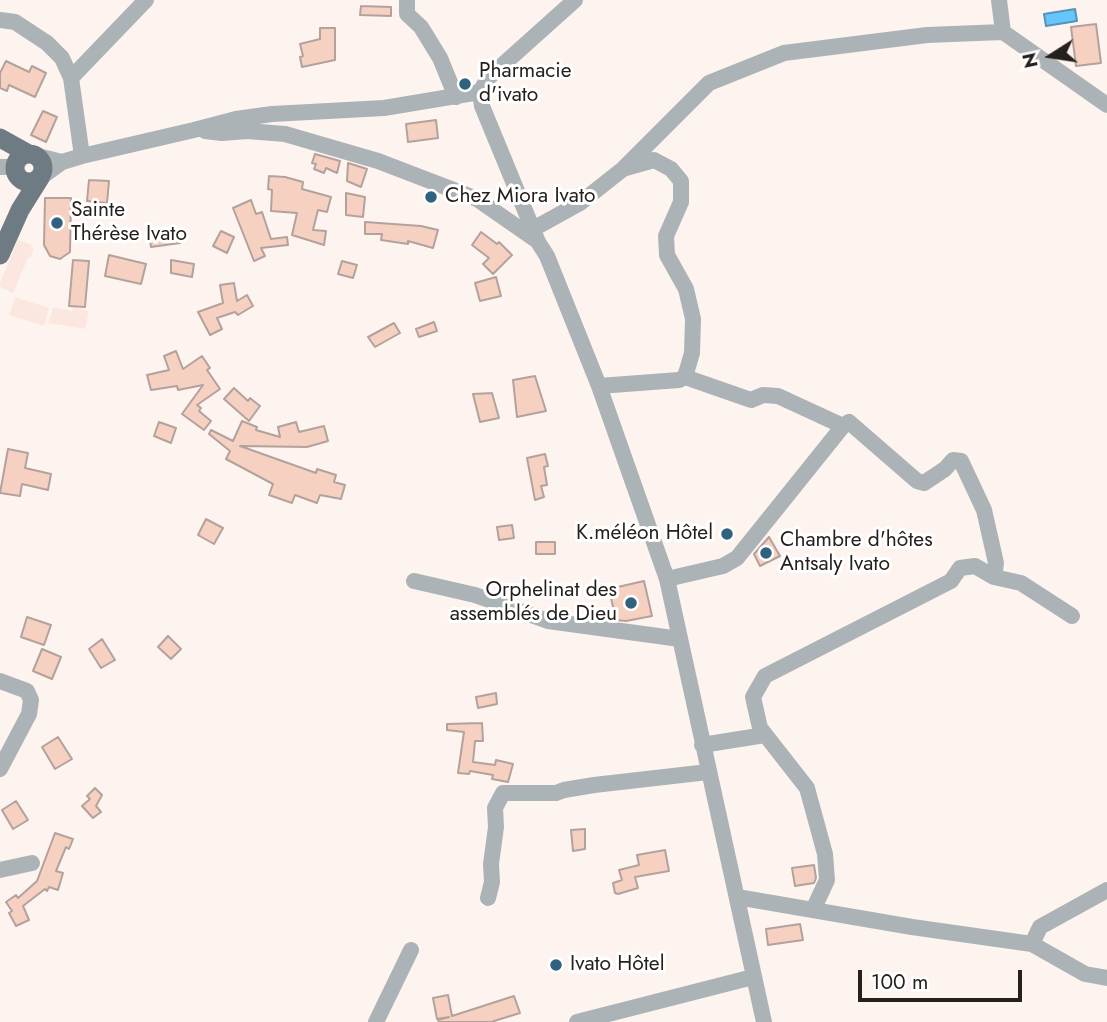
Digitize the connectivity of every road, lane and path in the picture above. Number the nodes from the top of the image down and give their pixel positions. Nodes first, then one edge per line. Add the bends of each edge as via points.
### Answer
1 (146, 0) edge
2 (407, 0) edge
3 (575, 0) edge
4 (999, 0) edge
5 (0, 20) edge
6 (1003, 32) junction
7 (71, 78) junction
8 (480, 92) junction
9 (456, 97) junction
10 (1107, 106) edge
11 (194, 130) junction
12 (0, 138) edge
13 (0, 147) edge
14 (82, 156) junction
15 (62, 162) junction
16 (20, 164) edge
17 (623, 169) junction
18 (40, 178) junction
19 (20, 210) junction
20 (536, 235) junction
21 (0, 255) edge
22 (685, 377) junction
23 (598, 386) junction
24 (843, 426) junction
25 (994, 577) junction
26 (667, 579) junction
27 (414, 581) dead end
28 (1072, 616) dead end
29 (680, 639) junction
30 (0, 681) edge
31 (765, 735) junction
32 (702, 745) junction
33 (0, 769) edge
34 (708, 772) junction
35 (32, 863) dead end
36 (0, 870) edge
37 (1107, 890) edge
38 (737, 897) junction
39 (488, 898) dead end
40 (813, 910) junction
41 (1032, 944) junction
42 (411, 950) dead end
43 (753, 977) junction
44 (1107, 978) edge
45 (376, 1022) edge
46 (577, 1022) edge
47 (764, 1022) edge

1 - 7 street
2 - 9 street via 407,13 440,58
3 - 8 street via 488,78
4 - 6 street
5 - 7 street via 15,22 47,43 62,58
6 - 10 street
6 - 17 street via 927,35 784,53 709,83
7 - 14 street
8 - 9 street
8 - 20 street
9 - 11 street via 384,108 236,118
11 - 14 street
11 - 20 street via 285,134 378,162 477,199
12 - 16 main road
13 - 16 main road
14 - 15 street
15 - 16 street
15 - 18 street
16 - 18 main road via 30,182
16 - 19 main road
17 - 20 street
17 - 22 street via 653,160 671,169 681,181 681,202 666,236 667,254 686,289 693,319 692,353
18 - 19 main road
19 - 21 main road
20 - 23 street
22 - 23 street
22 - 24 street via 751,400 778,396
23 - 26 street
24 - 25 street via 849,422 917,481 924,483 953,460 961,461 984,510 996,563
24 - 26 street via 737,558 723,566
25 - 28 street via 1021,583
25 - 31 street via 975,566 960,568 951,581 765,676 753,697
26 - 29 street
27 - 29 street via 475,595 548,621
29 - 32 street
30 - 33 street via 27,691 32,700
31 - 32 street
31 - 40 street via 807,788 825,854 827,880
32 - 34 street
34 - 38 street
34 - 39 street via 556,793 503,793 495,808
35 - 36 street
37 - 41 street via 1040,927
38 - 40 street
38 - 43 street
40 - 41 street
41 - 44 street via 1084,974
42 - 45 street
43 - 46 street
43 - 47 street

